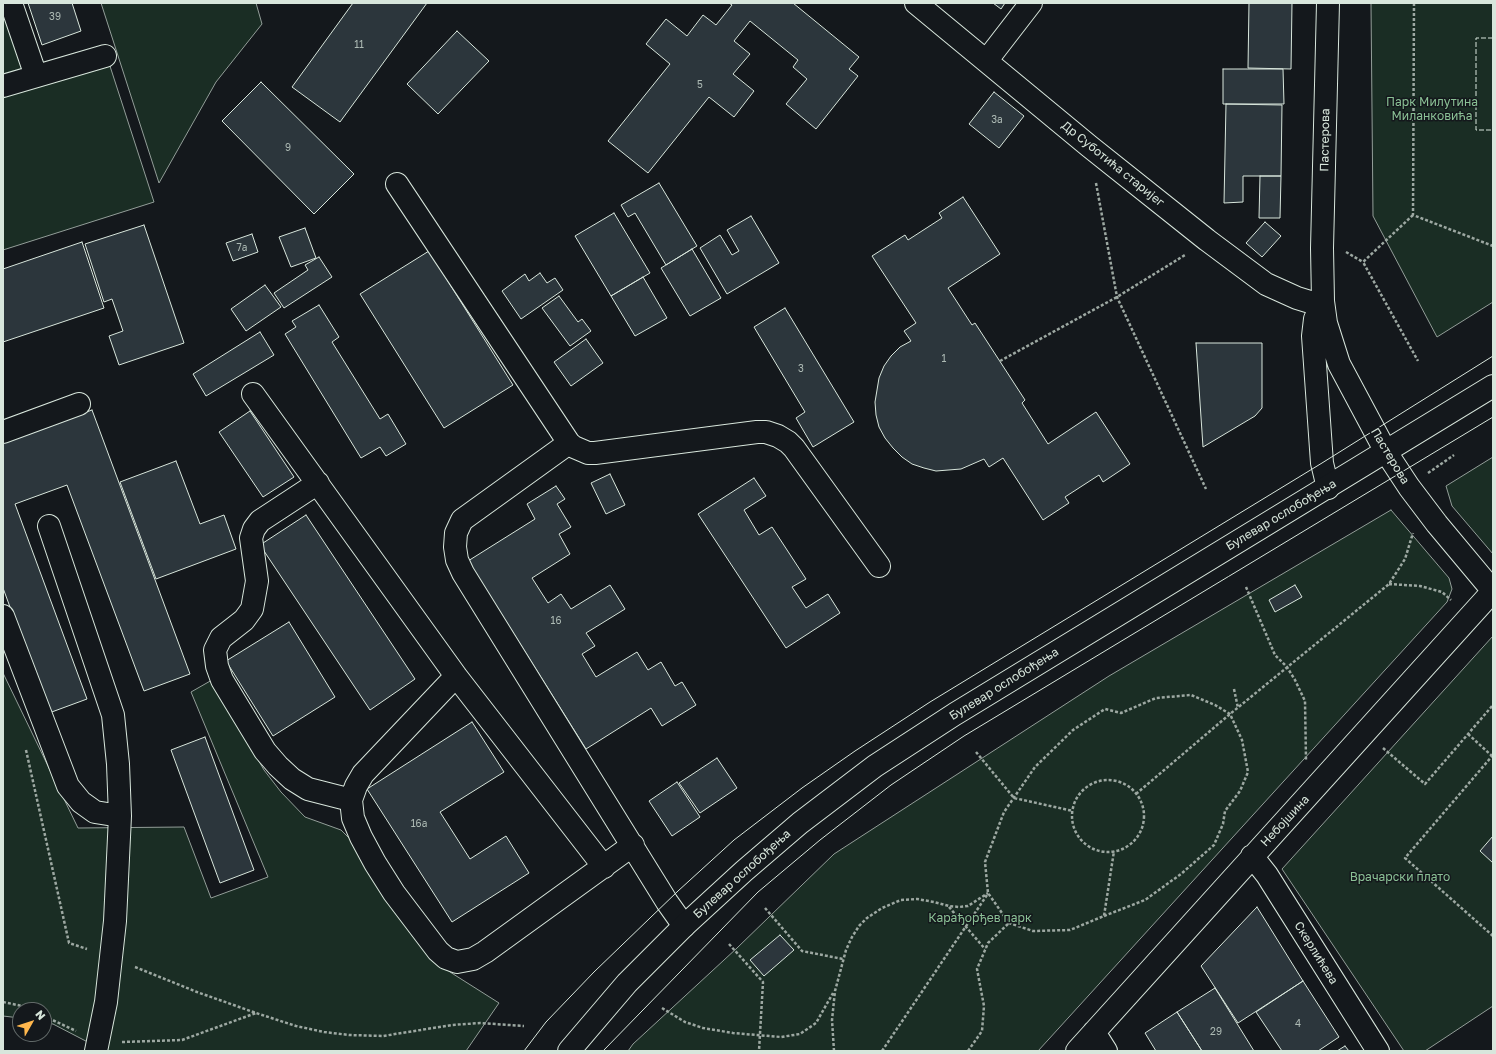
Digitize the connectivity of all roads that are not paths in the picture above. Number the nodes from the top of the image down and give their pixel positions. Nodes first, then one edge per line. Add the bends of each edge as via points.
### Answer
1 (11, 3) edge
2 (916, 3) edge
3 (1031, 3) edge
4 (1328, 3) edge
5 (105, 56) dead end
6 (987, 60) junction
7 (36, 76) junction
8 (3, 86) edge
9 (397, 184) dead end
10 (1323, 301) junction
11 (1493, 386) edge
12 (253, 394) dead end
13 (79, 404) dead end
14 (3, 432) edge
15 (569, 443) junction
16 (1386, 452) junction
17 (318, 483) junction
18 (1328, 488) junction
19 (49, 526) dead end
20 (879, 566) dead end
21 (1493, 591) edge
22 (3, 616) edge
23 (456, 676) junction
24 (351, 800) junction
25 (120, 816) junction
26 (633, 846) junction
27 (1252, 856) junction
28 (604, 867) junction
29 (684, 926) junction
30 (1094, 1032) junction
31 (97, 1047) edge
32 (569, 1051) edge
33 (1077, 1051) edge
34 (1106, 1051) edge
35 (1378, 1051) edge

1 - 7 street
2 - 6 street, Др Суботића старијег
3 - 6 street
4 - 10 street, Пастерова
5 - 7 street
6 - 10 street, Др Суботића старијег via 1089,146 1266,284 1310,302
7 - 8 street
9 - 15 street
10 - 16 street, Пастерова via 1326,323 1339,364
10 - 18 street, Пастерова via 1315,319 1313,336 1322,455
11 - 16 street, Булевар ослобођења
12 - 17 street
13 - 14 street
15 - 20 street via 588,453 595,453 757,432 778,436 794,448
15 - 26 street via 462,520 456,533 457,560
16 - 18 street, Булевар ослобођења
16 - 21 street, Пастерова via 1437,524
17 - 23 street
17 - 24 street via 260,521 254,529 251,538 257,581 252,609 244,620 221,638 215,650 222,680 265,751 278,766 308,789
18 - 29 street, Булевар ослобођења via 1234,542 954,714 875,766 800,823
19 - 25 street via 113,715
21 - 27 street, Небојшина
22 - 25 street via 68,786 81,802 95,812
23 - 24 street via 363,774
23 - 28 street
24 - 28 street via 353,818 361,837 394,893 438,951 446,958 457,962 473,959 485,952
25 - 31 street via 112,957
26 - 28 street
26 - 29 street
27 - 30 street, Небојшина
27 - 35 street, Скерлићева via 1267,875
29 - 32 street, Булевар ослобођења via 627,983
30 - 33 street, Небојшина
30 - 34 street

